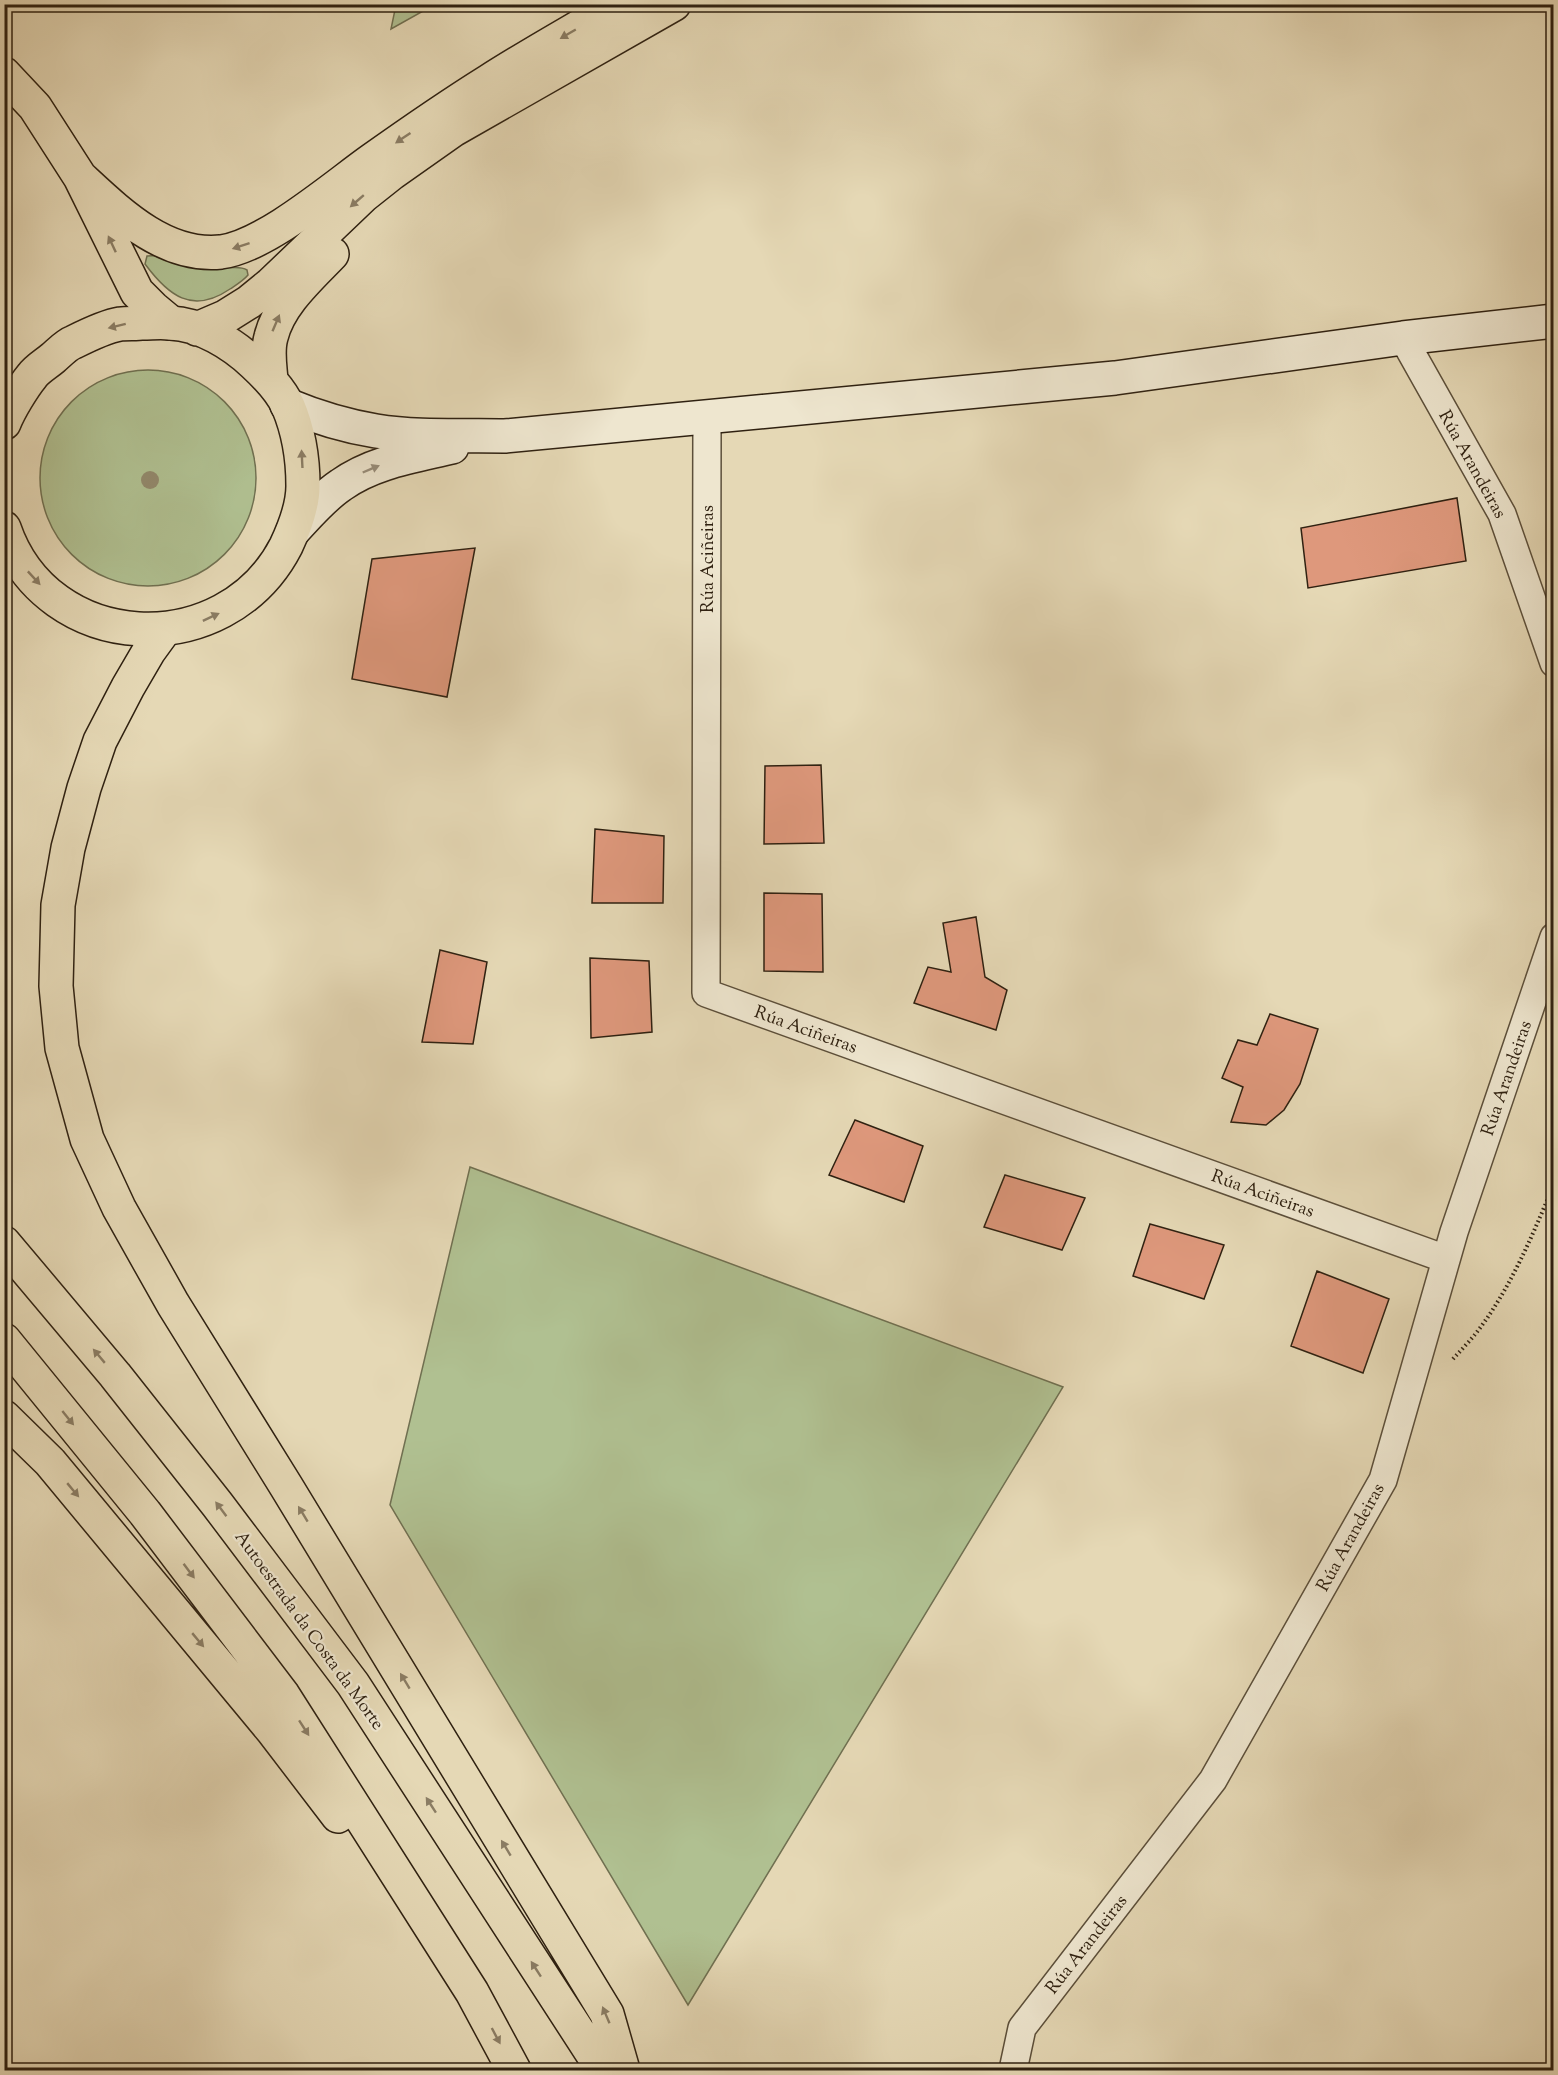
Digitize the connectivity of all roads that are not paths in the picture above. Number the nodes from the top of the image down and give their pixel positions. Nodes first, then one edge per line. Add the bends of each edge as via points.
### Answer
1 (618, 4) edge
2 (675, 4) edge
3 (4, 74) edge
4 (80, 177) junction
5 (1554, 321) edge
6 (184, 326) junction
7 (1403, 338) junction
8 (279, 393) junction
9 (707, 418) junction
10 (5, 421) edge
11 (505, 436) junction
12 (293, 531) junction
13 (6, 536) edge
14 (165, 629) junction
15 (1554, 663) edge
16 (1554, 937) edge
17 (4, 1243) edge
18 (1446, 1259) junction
19 (4, 1340) edge
20 (4, 1417) edge
21 (472, 1992) junction
22 (514, 2070) edge
23 (603, 2070) edge
24 (624, 2070) edge
25 (1013, 2070) edge

1 -> 4 main road via 489,81 280,227 247,245 220,252 172,244 131,223
2 -> 6 main road via 453,130 363,196 249,302 225,317
8 -> 2 main road via 269,358 270,339 279,316 333,253 438,161
3 - 4 main road via 35,107
6 -> 4 main road via 153,308 137,292
5 - 7 main road
6 - 8 main road via 238,349
6 -> 10 main road via 120,324 72,342 32,375
7 - 9 main road via 1115,378
7 - 15 street, Rúa Arandeiras via 1502,514
8 - 11 main road via 318,418 377,432
12 -> 8 main road via 303,489 301,446
9 - 11 main road
9 - 18 street, Rúa Aciñeiras via 706,993
12 -> 11 main road via 340,485 371,468
14 -> 12 main road via 199,622 230,608 256,587 278,561
13 -> 14 main road via 25,568 47,592 73,611 134,630
24 -> 14 main road via 607,2014 173,1304 119,1208 87,1139 62,1048 56,986 58,905 73,828 100,741
16 - 18 street, Rúa Arandeiras
23 -> 17 main road, Autoestrada da Costa da Morte via 353,1684 115,1375
18 - 25 street, Rúa Arandeiras via 1383,1480 1213,1780 1022,2028
19 -> 21 main road via 145,1513 283,1695
20 -> 21 main road via 50,1462 273,1731
21 -> 22 main road

